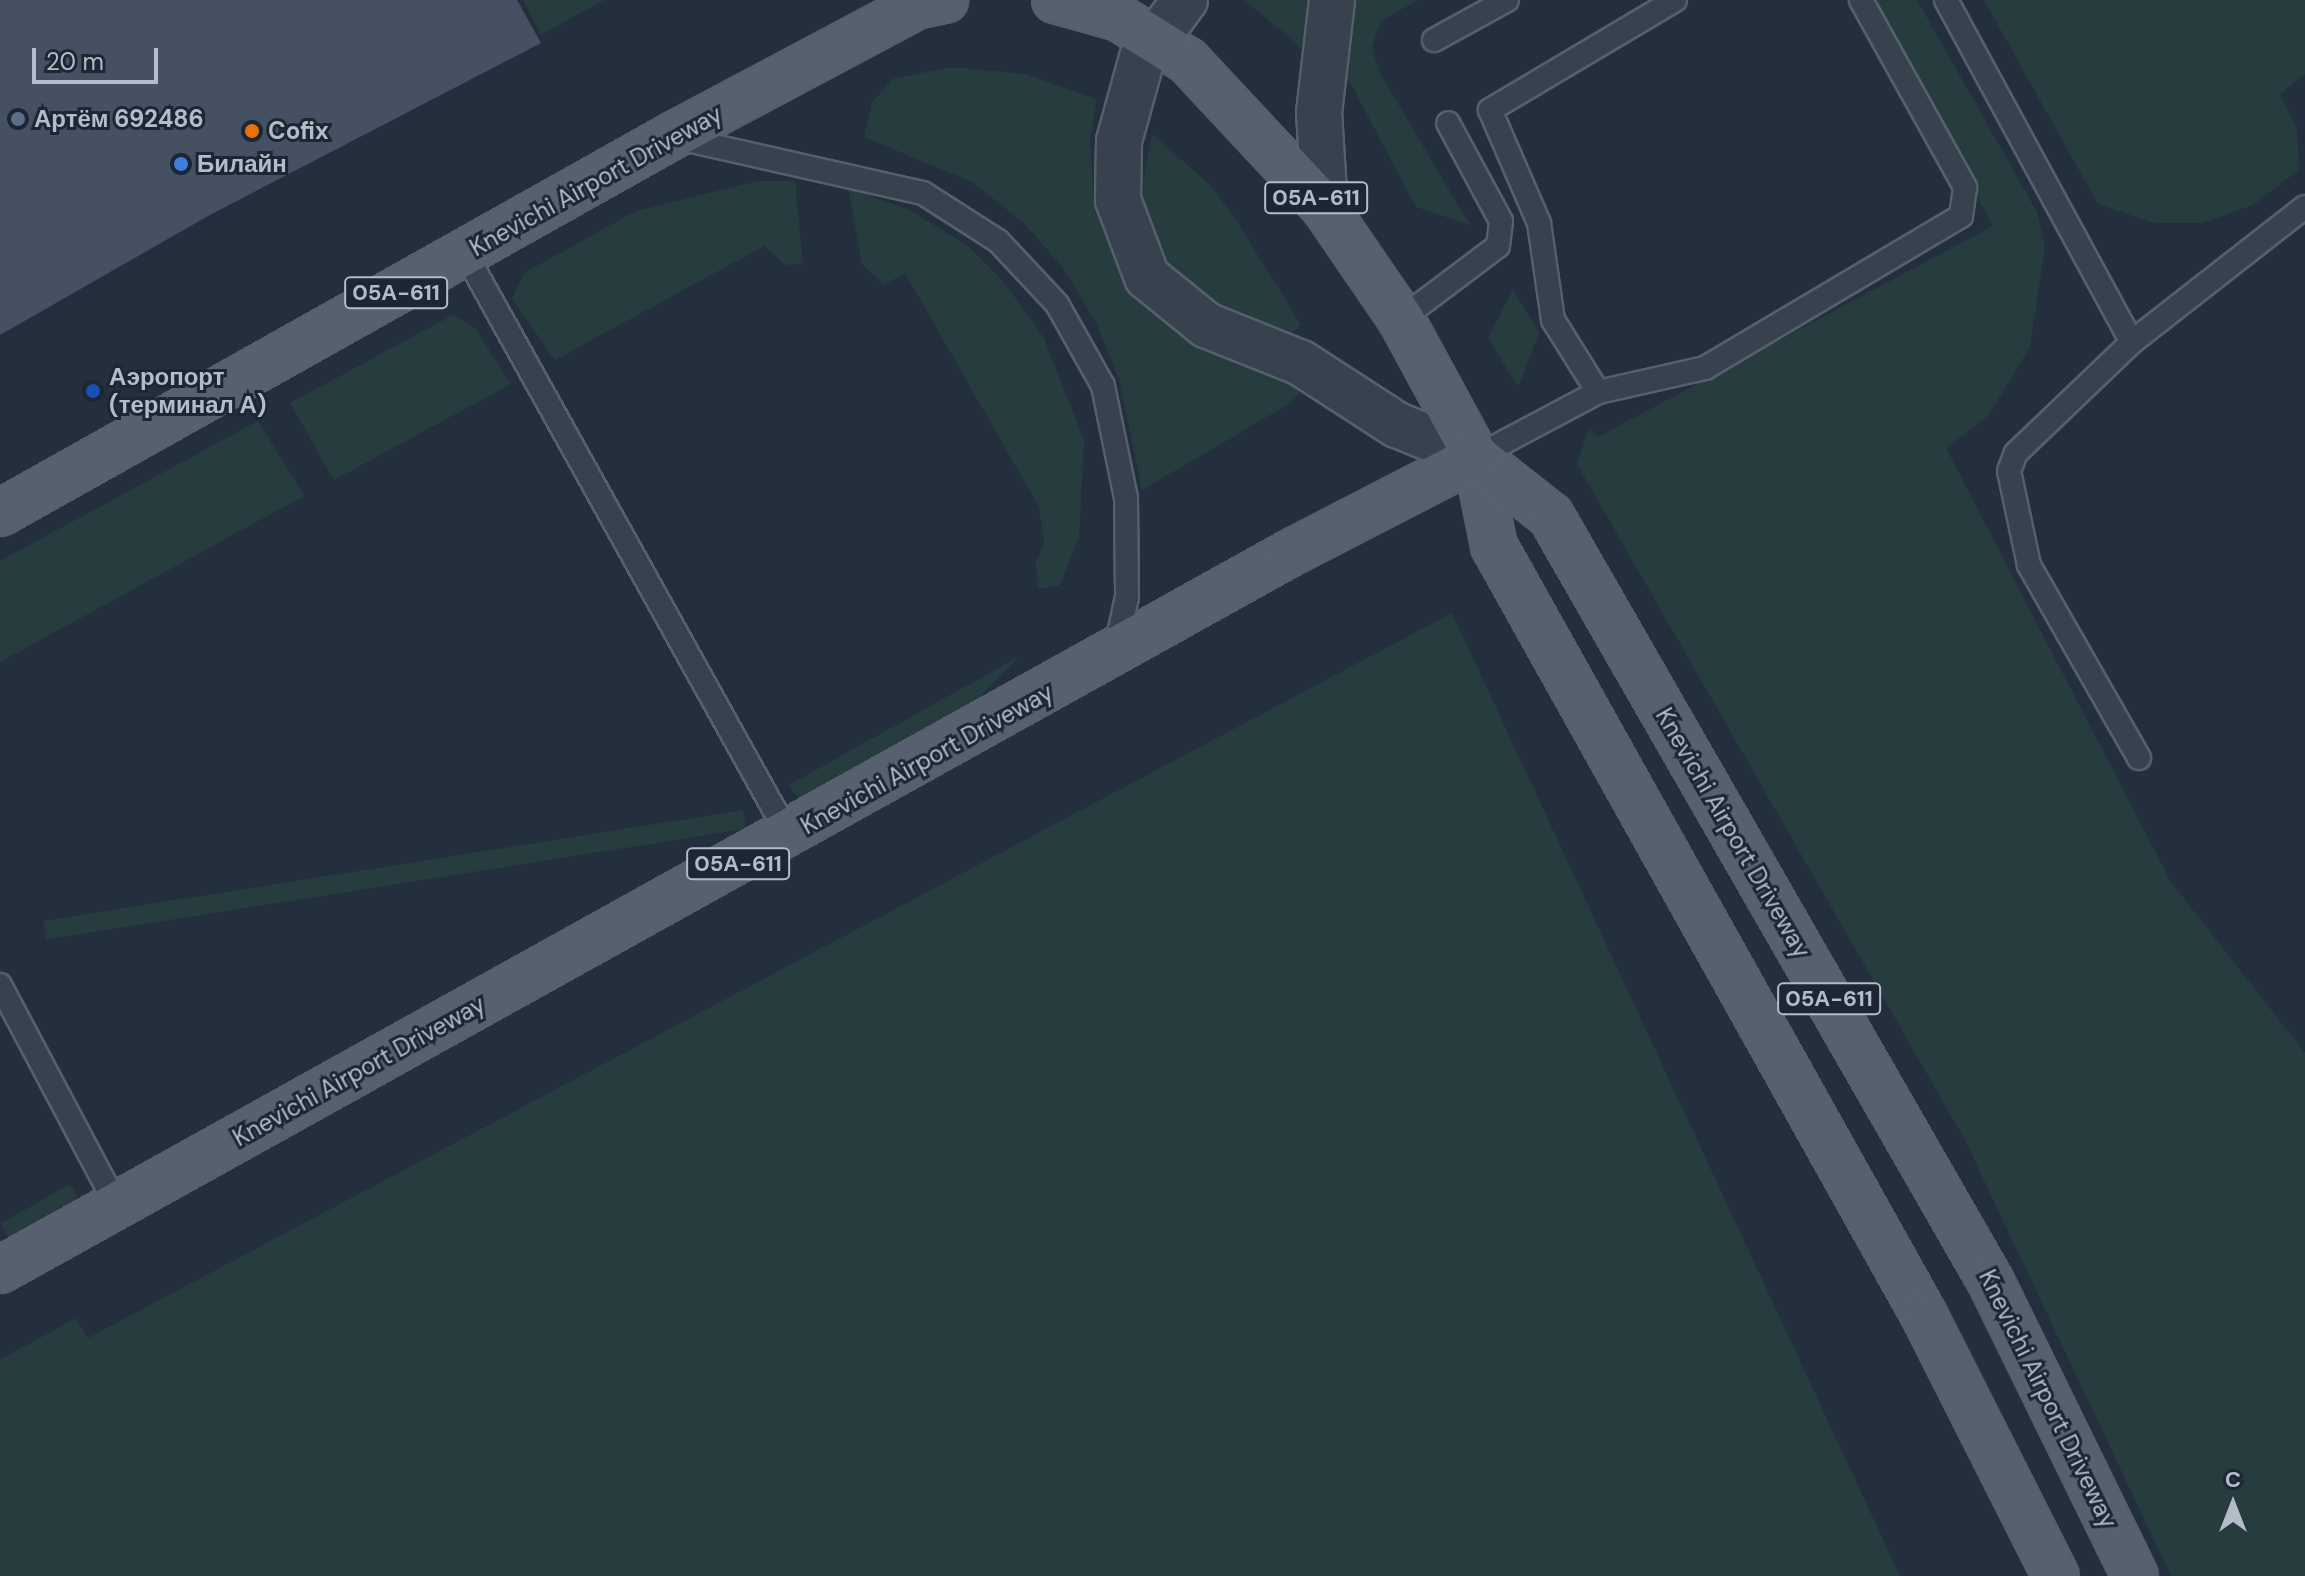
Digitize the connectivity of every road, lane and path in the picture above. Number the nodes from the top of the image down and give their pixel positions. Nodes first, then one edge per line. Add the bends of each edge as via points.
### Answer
1 (1055, 0) edge
2 (1185, 0) edge
3 (1332, 0) edge
4 (1507, 0) edge
5 (1675, 0) edge
6 (1861, 0) edge
7 (1946, 0) edge
8 (925, 2) edge
9 (1155, 36) junction
10 (1434, 40) dead end
11 (1448, 123) dead end
12 (672, 136) junction
13 (2305, 207) edge
14 (1325, 208) junction
15 (466, 255) junction
16 (1401, 319) junction
17 (2132, 342) junction
18 (1598, 392) junction
19 (1476, 457) junction
20 (0, 513) edge
21 (1115, 652) junction
22 (2139, 758) dead end
23 (789, 836) junction
24 (0, 985) edge
25 (116, 1204) junction
26 (0, 1270) edge
27 (2056, 1576) edge
28 (2135, 1576) edge

1 - 9 main road, Knevichi Airport Driveway / 05А-611
2 - 9 street
3 - 14 street via 1319,113
4 - 10 lane
5 - 18 lane via 1490,110 1539,223 1553,320
6 - 18 lane via 1965,187 1968,201 1961,216 1705,368
7 - 17 lane
8 - 12 main road, Knevichi Airport Driveway / 05А-611
9 - 14 main road, Knevichi Airport Driveway / 05А-611 via 1218,88
9 - 19 street via 1128,96 1117,171 1129,239 1147,277 1206,325 1301,363 1339,393 1397,425
11 - 16 lane via 1501,221 1498,246
12 - 15 main road, Knevichi Airport Driveway / 05А-611
12 - 21 lane via 923,193 998,241 1057,304 1103,386 1126,498 1127,597
13 - 17 lane
14 - 16 main road, Knevichi Airport Driveway / 05А-611
15 - 20 main road, Knevichi Airport Driveway / 05А-611
15 - 23 lane
16 - 19 main road, Knevichi Airport Driveway / 05А-611
17 - 22 lane via 2016,453 2009,491 2029,565
18 - 19 lane
19 - 21 main road, Knevichi Airport Driveway / 05А-611
19 - 27 main road, Knevichi Airport Driveway / 05А-611 via 1494,546 1925,1317
19 - 28 main road, Knevichi Airport Driveway / 05А-611 via 1551,516 1991,1282
21 - 23 main road, Knevichi Airport Driveway / 05А-611
23 - 25 main road, Knevichi Airport Driveway / 05А-611
24 - 25 lane
25 - 26 main road, Knevichi Airport Driveway / 05А-611

